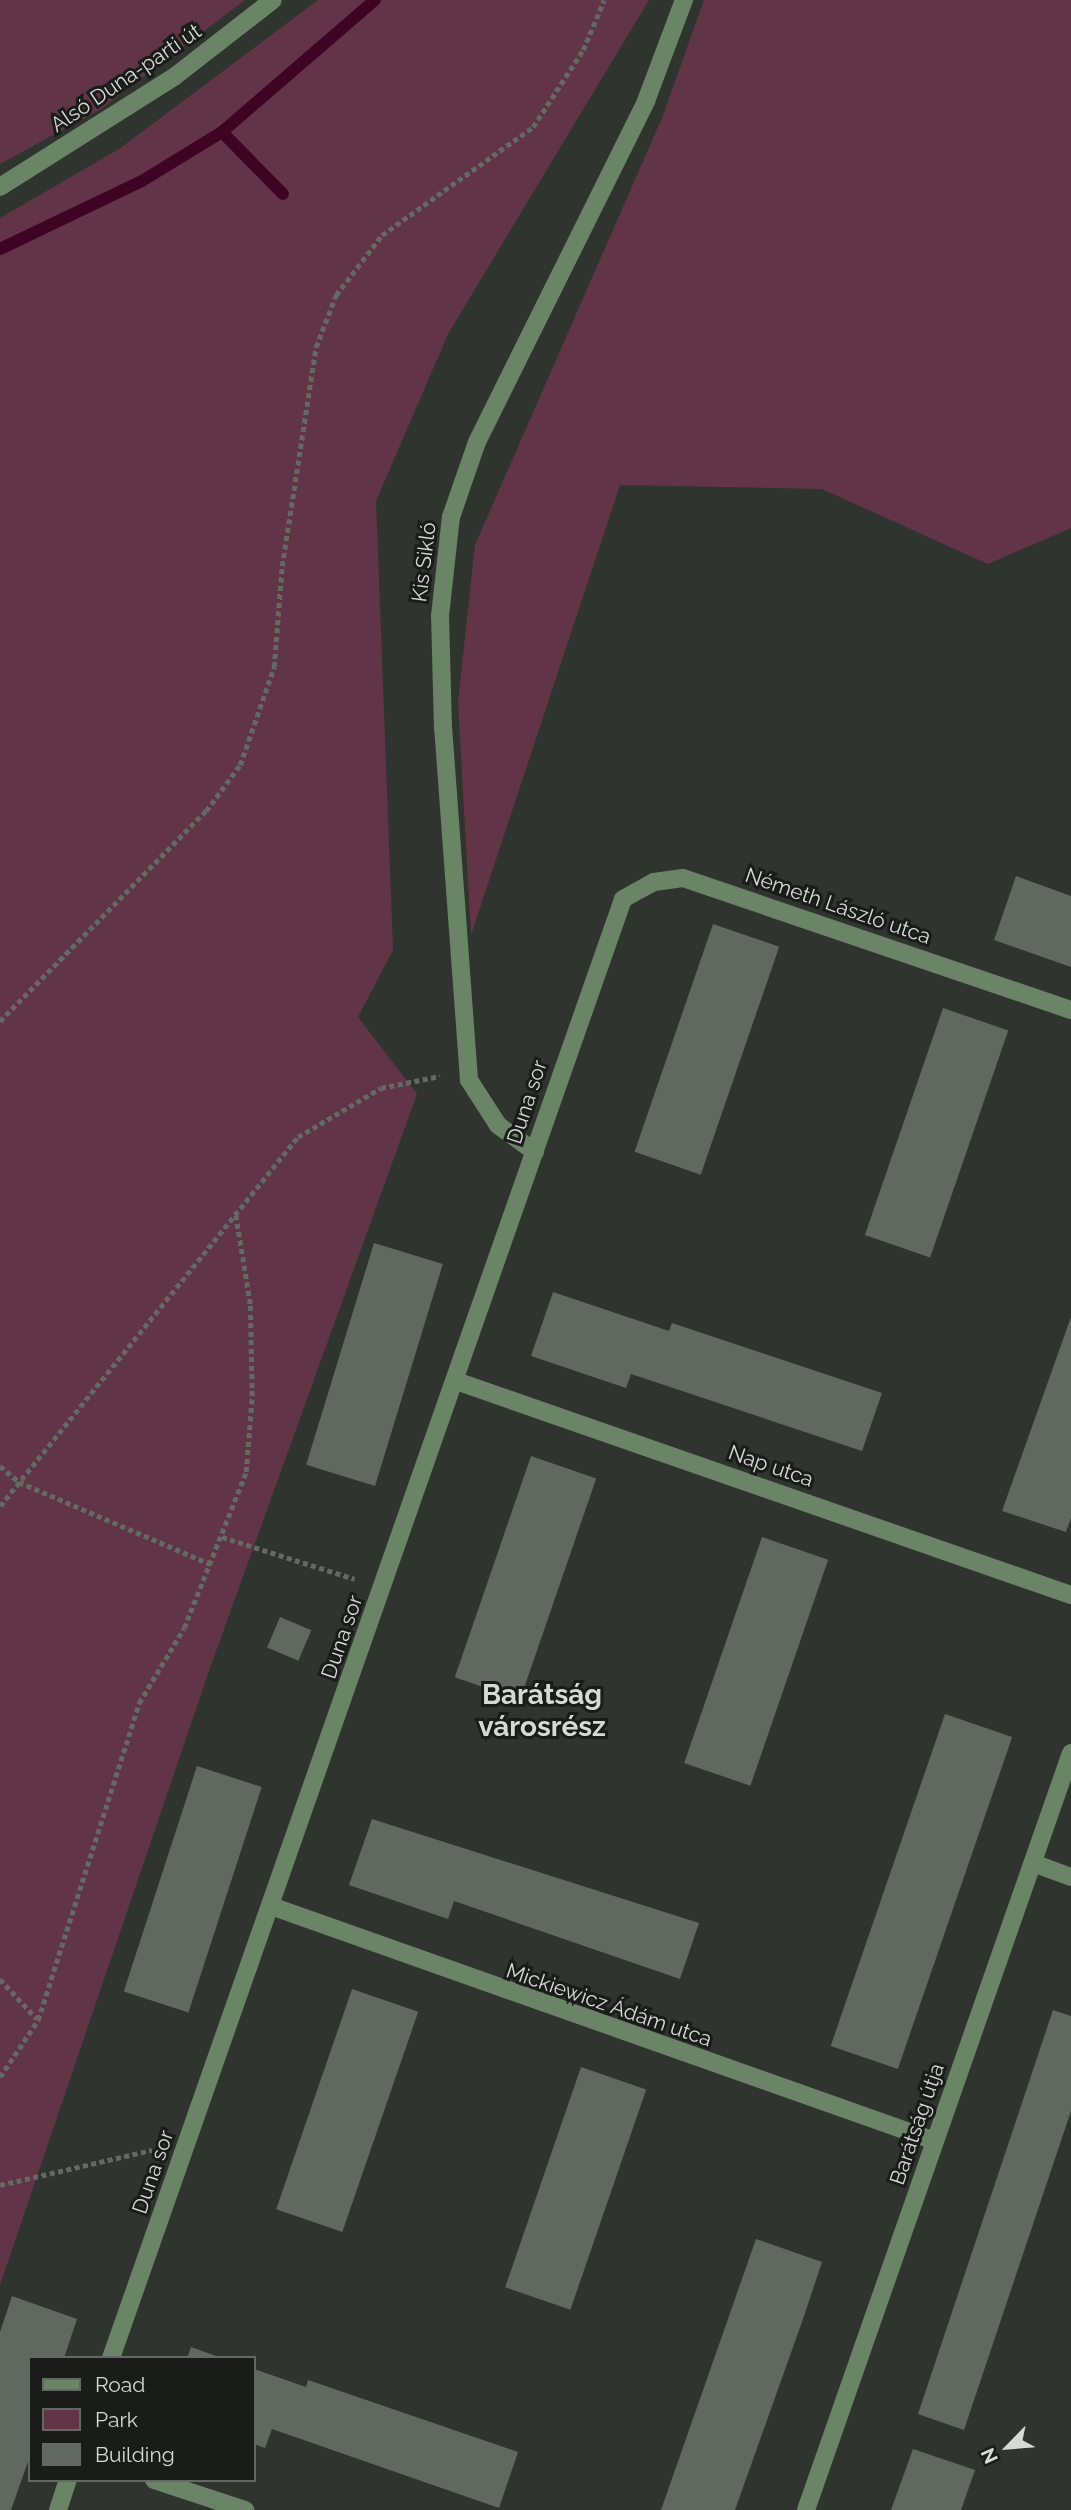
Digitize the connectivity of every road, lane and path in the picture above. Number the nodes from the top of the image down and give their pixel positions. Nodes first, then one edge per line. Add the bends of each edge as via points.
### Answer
1 (273, 0) edge
2 (604, 0) edge
3 (684, 0) edge
4 (0, 187) edge
5 (609, 929) joint
6 (1071, 1010) edge
7 (0, 1021) edge
8 (469, 1080) junction
9 (534, 1152) junction
10 (235, 1211) junction
11 (456, 1381) junction
12 (0, 1466) edge
13 (19, 1482) junction
14 (0, 1506) edge
15 (222, 1537) junction
16 (210, 1564) junction
17 (359, 1581) dead end
18 (1071, 1595) edge
19 (1071, 1753) edge
20 (1033, 1863) junction
21 (1071, 1877) edge
22 (271, 1906) junction
23 (0, 1979) edge
24 (38, 2020) junction
25 (0, 2077) edge
26 (935, 2141) junction
27 (163, 2148) dead end
28 (0, 2185) edge
29 (112, 2356) edge
30 (67, 2482) edge
31 (161, 2482) edge
32 (58, 2510) edge
33 (245, 2510) edge
34 (806, 2510) edge

1 - 4 street, Alsó Duna-parti út via 174,77
2 - 7 path via 583,50 533,127 382,235 336,295 316,347 282,566 274,667 240,765 206,811
3 - 8 street, Kis Sikló via 646,101 477,442 451,517 440,616 443,729
5 - 6 street, Németh László utca via 623,899 654,882 683,878
5 - 9 street, Duna sor
8 - 9 street, Kis Sikló via 498,1125
8 - 10 path via 414,1076 344,1104 298,1137
9 - 11 street, Duna sor
10 - 13 path
10 - 15 path via 250,1304 253,1396 246,1472
11 - 18 street, Nap utca
11 - 22 street, Duna sor
12 - 13 path
13 - 14 path
13 - 16 path
15 - 16 path
15 - 17 path
16 - 24 path via 184,1628 139,1703
19 - 20 street, Barátság útja
20 - 21 street
20 - 26 street, Barátság útja
22 - 26 street, Mickiewicz Ádám utca
22 - 29 street, Duna sor
23 - 24 path
24 - 25 path
26 - 34 street, Barátság útja
27 - 28 path
30 - 32 street
31 - 33 street

